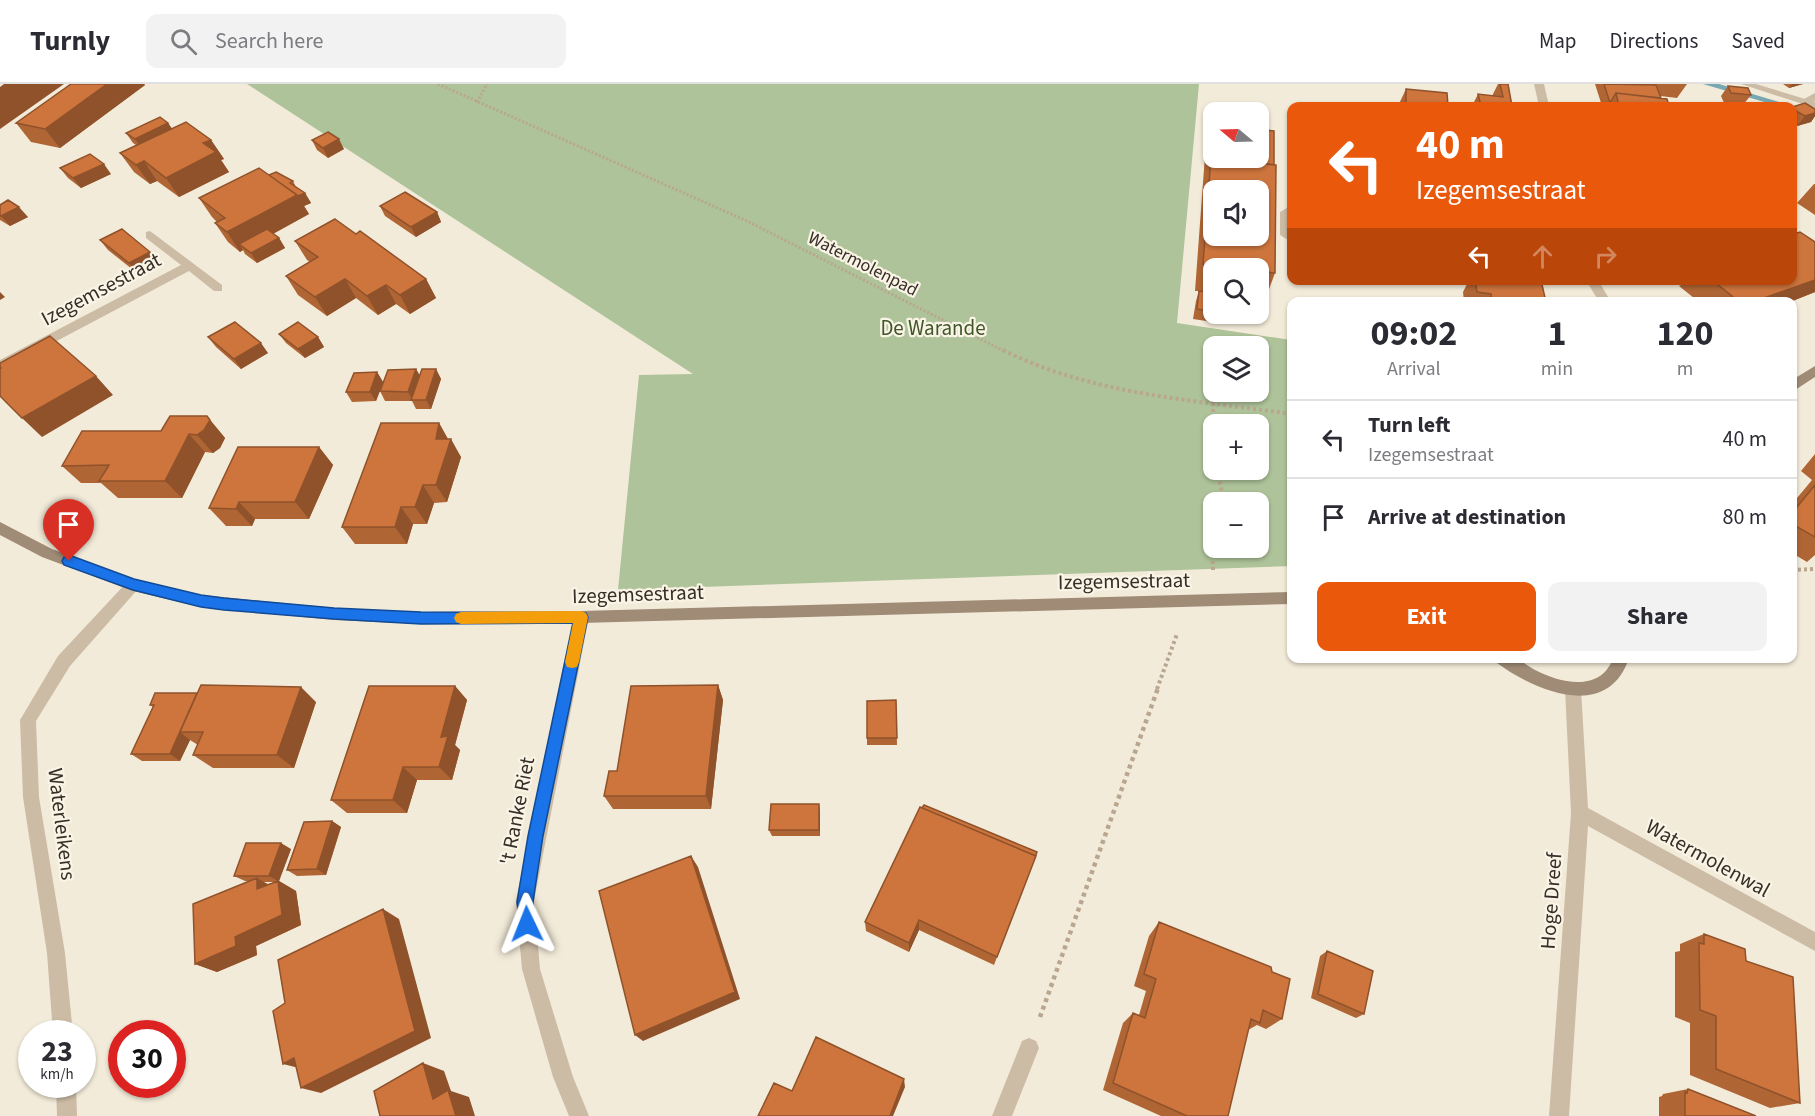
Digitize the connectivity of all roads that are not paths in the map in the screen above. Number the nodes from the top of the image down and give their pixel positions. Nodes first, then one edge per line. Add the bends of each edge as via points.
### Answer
1 (1539, 84) edge
2 (1746, 84) edge
3 (1812, 101) edge
4 (1543, 102) edge
5 (1287, 211) edge
6 (150, 235) dead end
7 (1286, 235) dead end
8 (189, 266) junction
9 (218, 288) dead end
10 (0, 366) edge
11 (1815, 371) edge
12 (1797, 384) edge
13 (0, 528) edge
14 (133, 585) junction
15 (1287, 597) edge
16 (581, 617) junction
17 (1509, 663) edge
18 (1620, 663) edge
19 (1573, 689) junction
20 (1580, 813) junction
21 (1815, 942) edge
22 (62, 1020) edge
23 (1029, 1048) road end
24 (66, 1098) edge
25 (67, 1116) edge
26 (579, 1116) edge
27 (1002, 1116) edge
28 (1559, 1116) edge

1 - 4 street
2 - 3 street
5 - 7 street
6 - 8 street, Izegemsestraat
8 - 9 street, Izegemsestraat
8 - 10 street, Izegemsestraat
11 - 12 street
13 - 14 street, Izegemsestraat via 47,553
14 - 16 street, Izegemsestraat via 201,601 282,610 421,618
14 - 22 street, Waterleikens via 64,662 28,720 31,797 56,954
15 - 16 street, Izegemsestraat
16 - 26 street, 't Ranke Riet via 525,902 531,969 563,1077
17 - 19 street via 1544,684
18 - 19 street via 1613,676 1596,686
19 - 20 street, Hoge Dreef
20 - 21 street, Watermolenwal
20 - 28 street, Hoge Dreef
23 - 27 street
24 - 25 street

